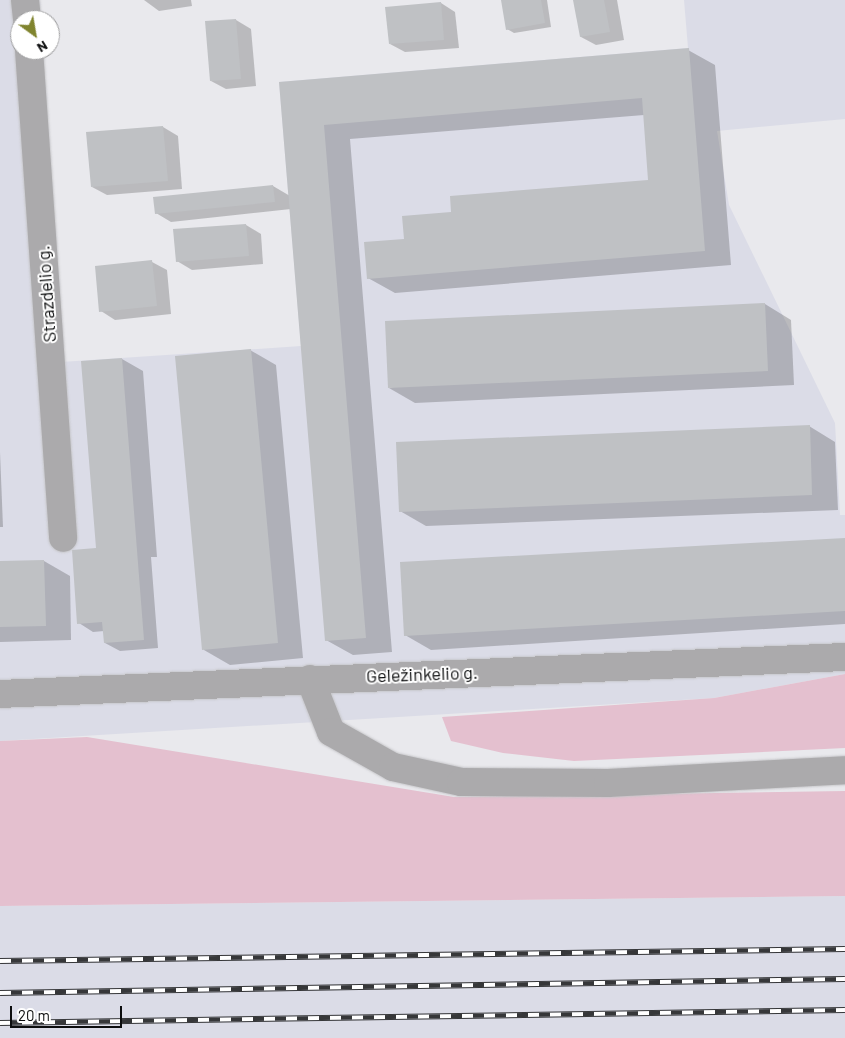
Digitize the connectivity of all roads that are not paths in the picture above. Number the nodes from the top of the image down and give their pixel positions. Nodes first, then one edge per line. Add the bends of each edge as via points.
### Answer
1 (30, 60) edge
2 (63, 538) dead end
3 (845, 657) edge
4 (310, 679) junction
5 (0, 694) edge
6 (845, 770) edge

1 - 2 street, Strazdelio g.
3 - 4 street, Geležinkelio g.
4 - 5 street, Geležinkelio g.
4 - 6 street via 331,732 393,767 461,782 608,783

